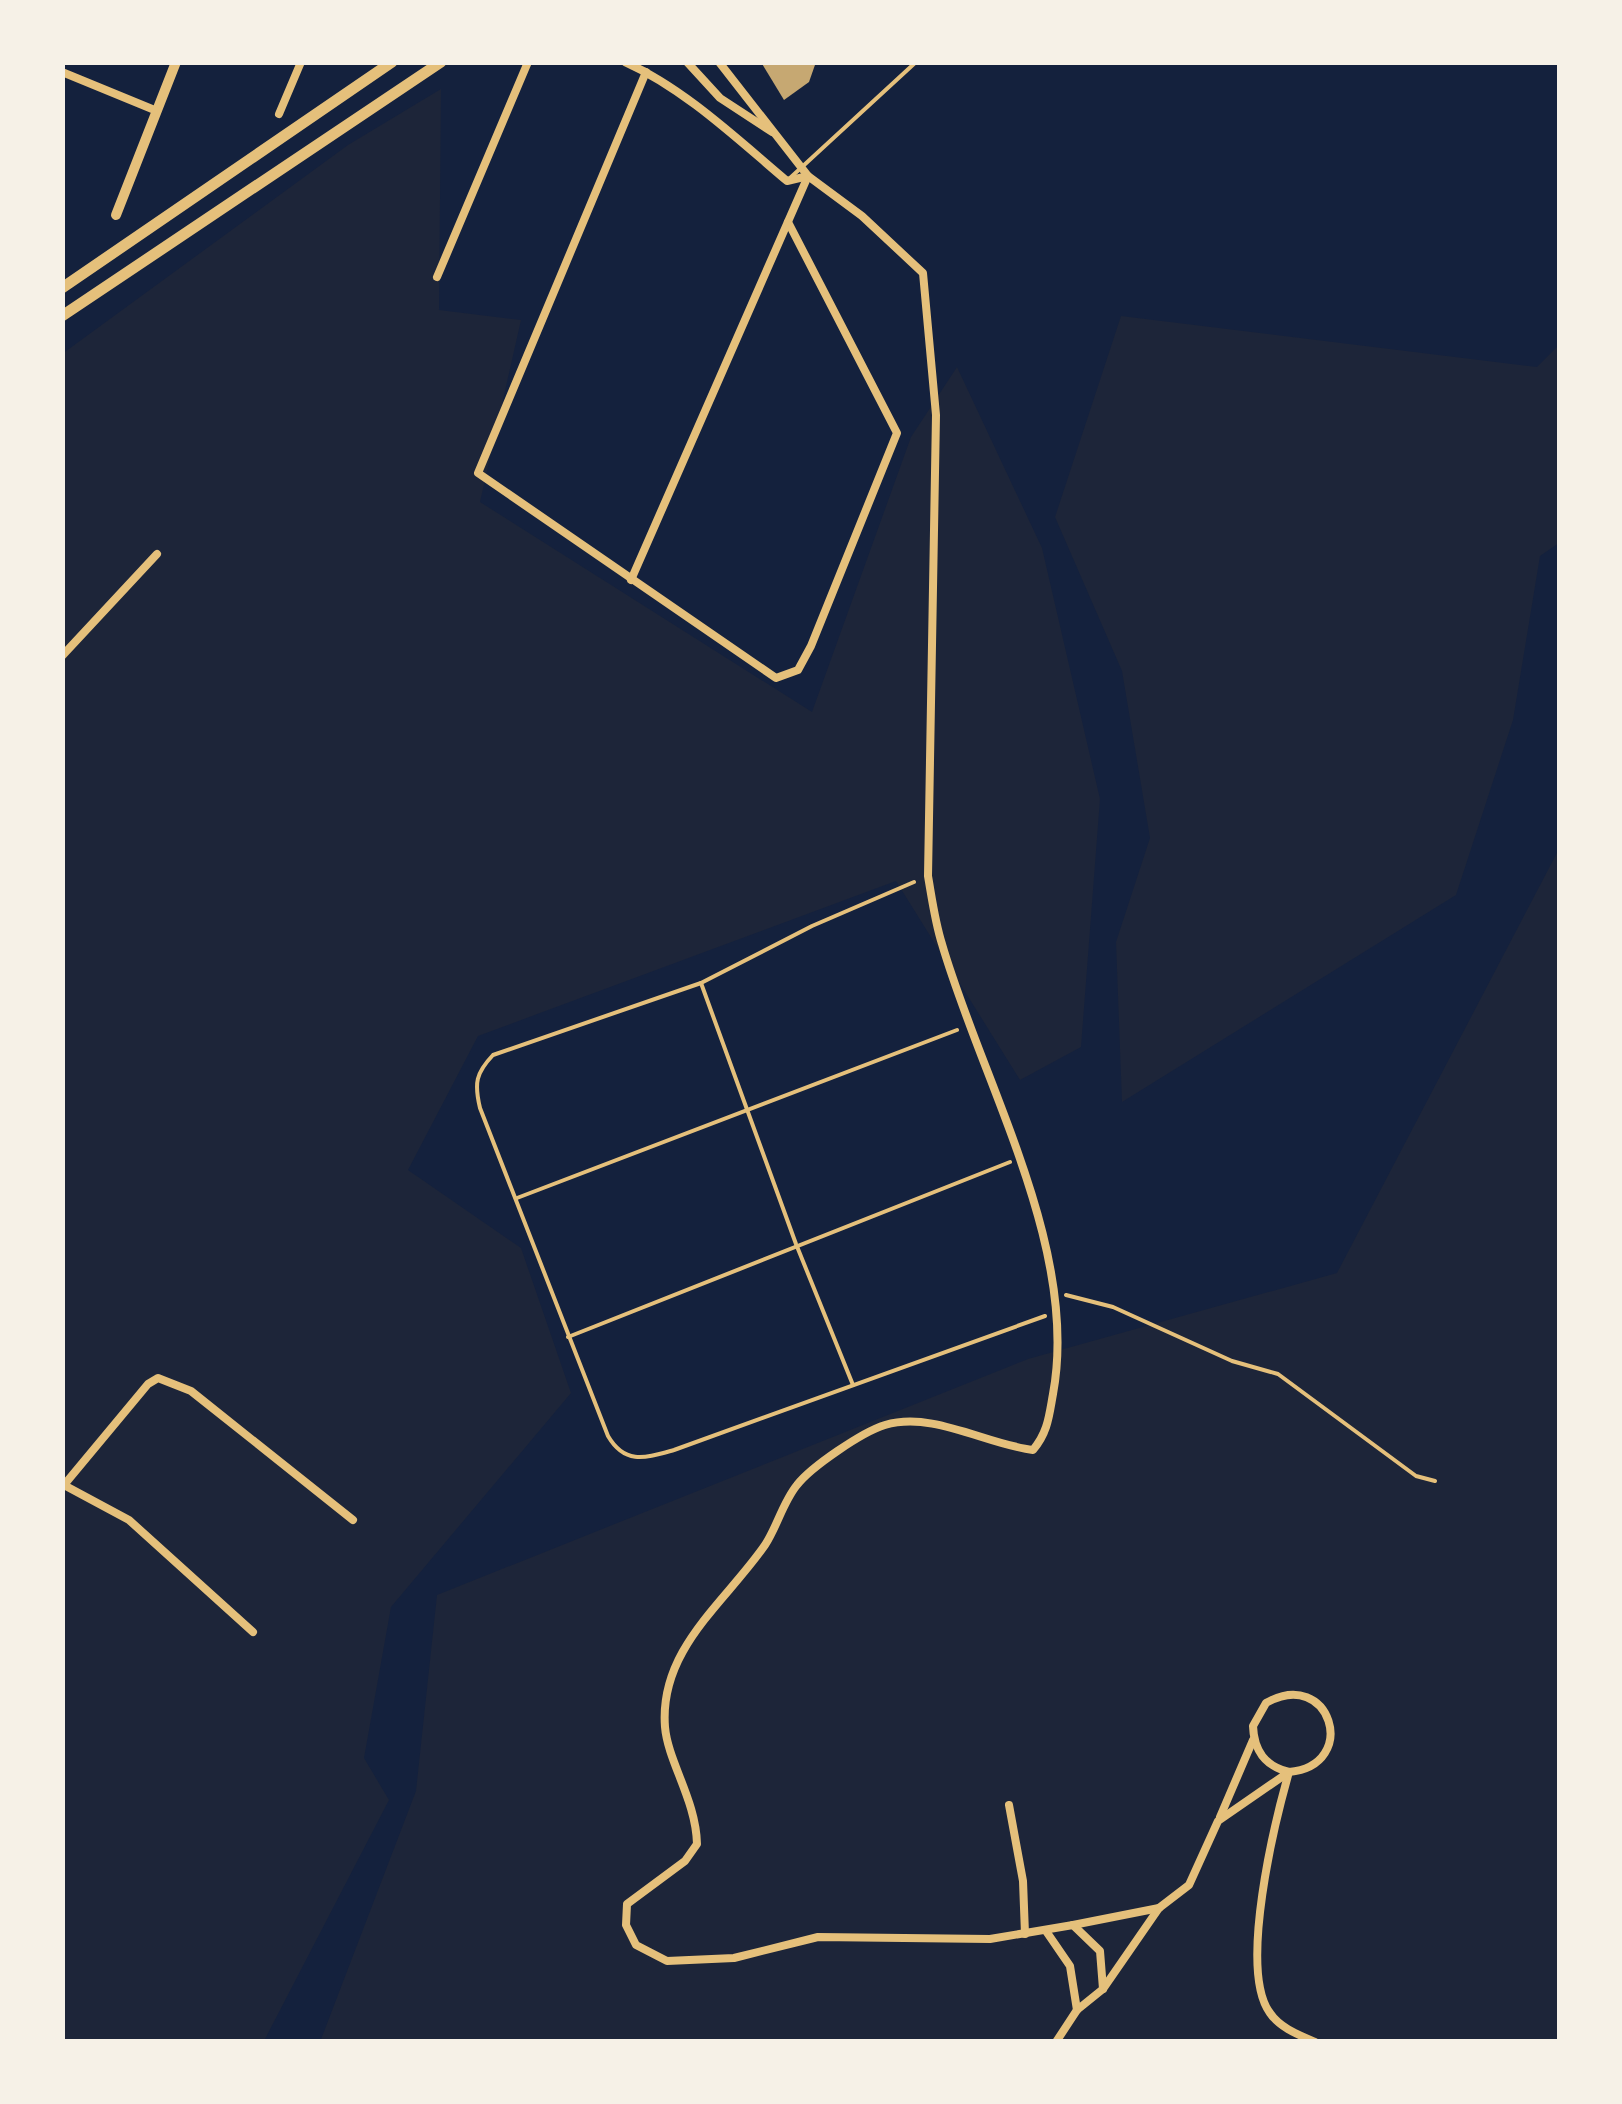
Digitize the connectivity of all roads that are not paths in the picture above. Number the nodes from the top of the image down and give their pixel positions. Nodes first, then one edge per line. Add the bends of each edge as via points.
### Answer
1 (176, 62) edge
2 (301, 62) edge
3 (392, 62) edge
4 (441, 62) edge
5 (528, 62) edge
6 (625, 62) edge
7 (687, 62) edge
8 (719, 62) edge
9 (916, 62) edge
10 (62, 72) edge
11 (646, 72) junction
12 (157, 111) junction
13 (280, 114) dead end
14 (780, 138) junction
15 (808, 176) junction
16 (786, 182) junction
17 (116, 215) dead end
18 (788, 222) junction
19 (438, 278) dead end
20 (62, 288) edge
21 (62, 316) edge
22 (157, 554) dead end
23 (631, 580) junction
24 (62, 656) edge
25 (63, 1485) edge
26 (353, 1520) dead end
27 (253, 1632) dead end
28 (1254, 1740) junction
29 (1289, 1772) junction
30 (1009, 1805) dead end
31 (1218, 1822) junction
32 (1159, 1908) junction
33 (1073, 1925) junction
34 (1046, 1930) junction
35 (1025, 1934) junction
36 (1103, 1989) junction
37 (1076, 2010) junction
38 (1056, 2042) edge
39 (1315, 2042) edge

1 - 12 street
2 - 13 street
3 - 20 main road
4 - 21 main road
5 - 19 street
6 - 11 street
7 - 14 street via 720,98
8 - 14 street
9 - 16 lane
10 - 12 street
11 - 16 street
11 - 23 street via 479,467 481,476
12 - 17 street
14 - 15 street
15 - 16 street
15 - 18 street
15 - 35 street via 923,273 936,415 928,876 941,942 1019,1158 1056,1293 1058,1372 1046,1434 1033,1450 924,1422 884,1426 797,1485 747,1572 690,1635 670,1680 665,1728 697,1844 628,1904 626,1925 636,1945 666,1961 698,1963 818,1937
18 - 23 street
18 - 23 street via 897,434 811,646 798,670 776,678
22 - 24 street
25 - 26 street via 158,1378 190,1391
25 - 27 street via 129,1520
28 - 29 street via 1266,1762
28 - 29 street via 1266,1703 1292,1694 1316,1702 1330,1722 1328,1747 1313,1766
28 - 31 street
29 - 31 street
29 - 39 street via 1269,1841 1260,1989 1268,2012
30 - 35 street via 1024,1881
31 - 32 street via 1189,1885
32 - 33 street
32 - 36 street
33 - 34 street
33 - 36 street via 1100,1951
34 - 35 street
34 - 37 street via 1070,1966
36 - 37 street
37 - 38 street

